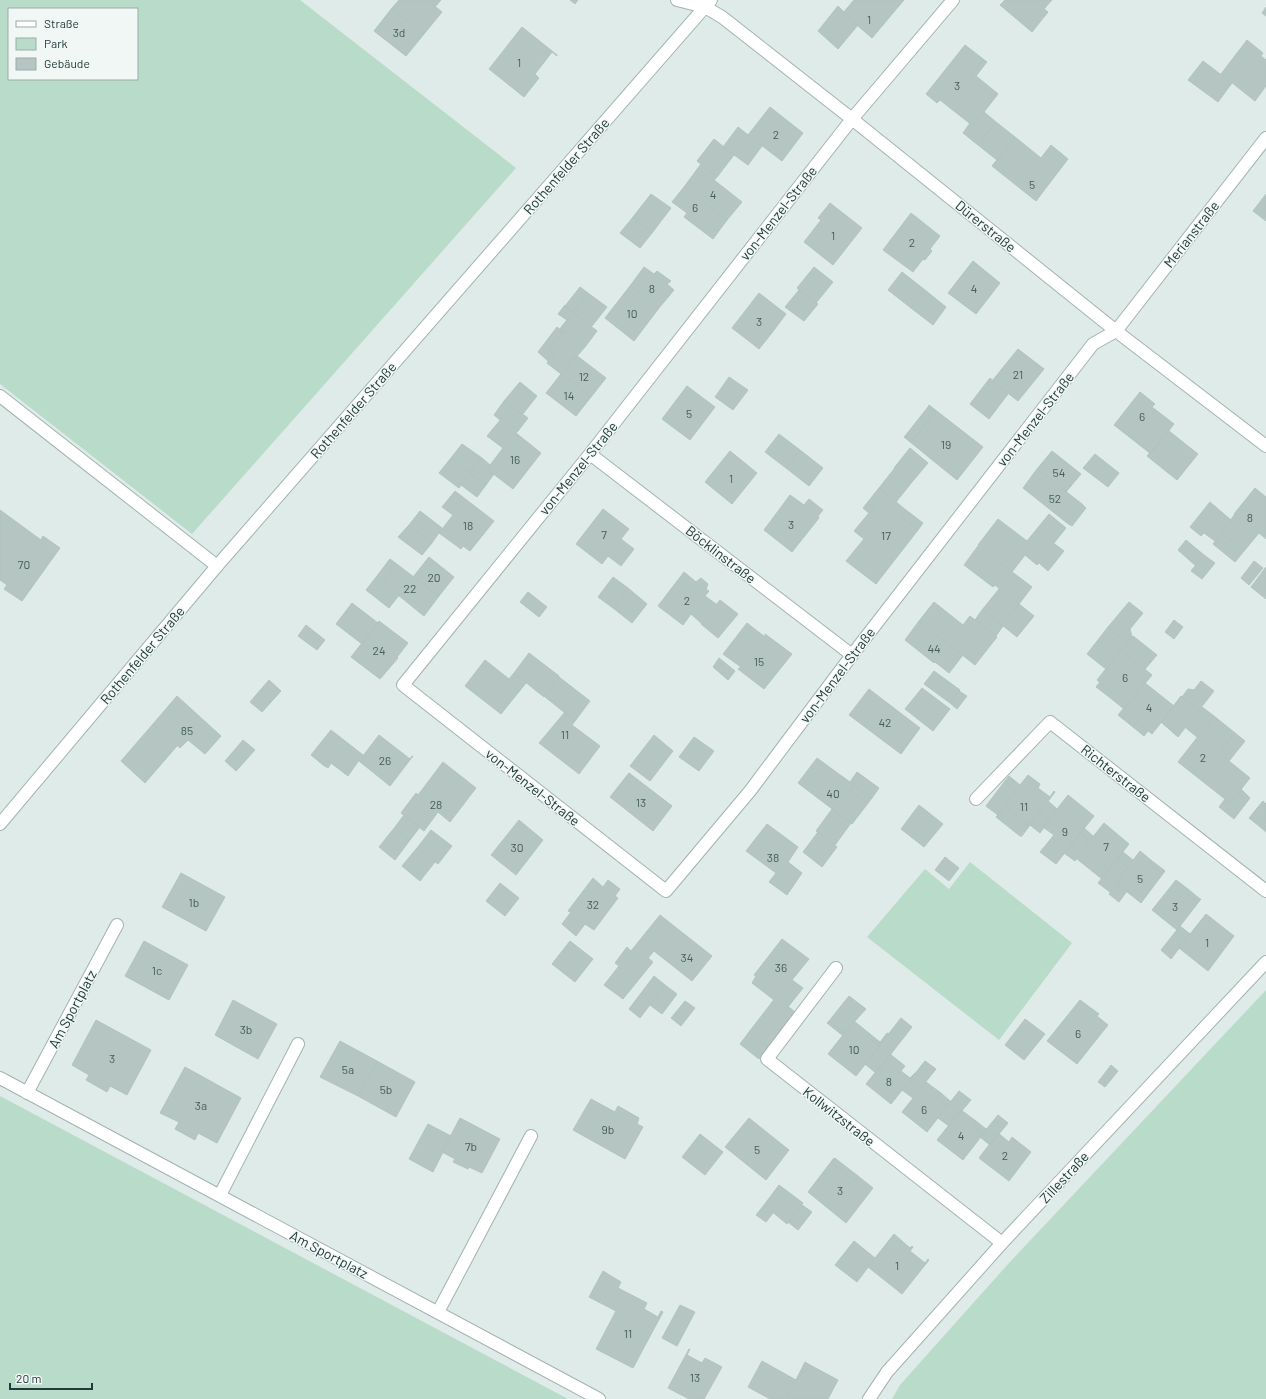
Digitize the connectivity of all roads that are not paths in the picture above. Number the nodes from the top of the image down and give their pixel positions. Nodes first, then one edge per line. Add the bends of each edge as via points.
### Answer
1 (677, 0) edge
2 (953, 0) edge
3 (708, 3) edge
4 (852, 118) junction
5 (1266, 138) edge
6 (1116, 331) junction
7 (0, 396) edge
8 (1266, 446) edge
9 (590, 454) junction
10 (217, 566) junction
11 (852, 655) junction
12 (976, 799) dead end
13 (0, 824) edge
14 (1266, 891) edge
15 (117, 925) dead end
16 (1266, 962) edge
17 (836, 968) dead end
18 (298, 1044) dead end
19 (0, 1078) edge
20 (27, 1092) junction
21 (531, 1136) dead end
22 (220, 1195) junction
23 (1002, 1243) junction
24 (438, 1312) junction
25 (599, 1399) edge
26 (869, 1399) edge

1 - 3 street, Dürerstraße
2 - 4 street, von-Menzel-Straße
3 - 4 street, Dürerstraße via 722,18
3 - 10 street, Rothenfelder Straße
4 - 6 street, Dürerstraße
4 - 9 street, von-Menzel-Straße
5 - 6 street, Merianstraße
6 - 8 street, Dürerstraße
6 - 11 street, von-Menzel-Straße via 1093,344
7 - 10 street
9 - 11 street, Böcklinstraße
9 - 11 street, von-Menzel-Straße via 403,686 666,891 745,797
10 - 13 street, Rothenfelder Straße
12 - 14 street, Richterstraße via 1050,722
15 - 20 street, Am Sportplatz
16 - 23 street, Zillestraße
17 - 23 street, Kollwitzstraße via 767,1059
18 - 22 street
19 - 20 street, Am Sportplatz
20 - 22 street, Am Sportplatz
21 - 24 street
22 - 24 street, Am Sportplatz
23 - 26 street, Zillestraße via 887,1372
24 - 25 street, Am Sportplatz

